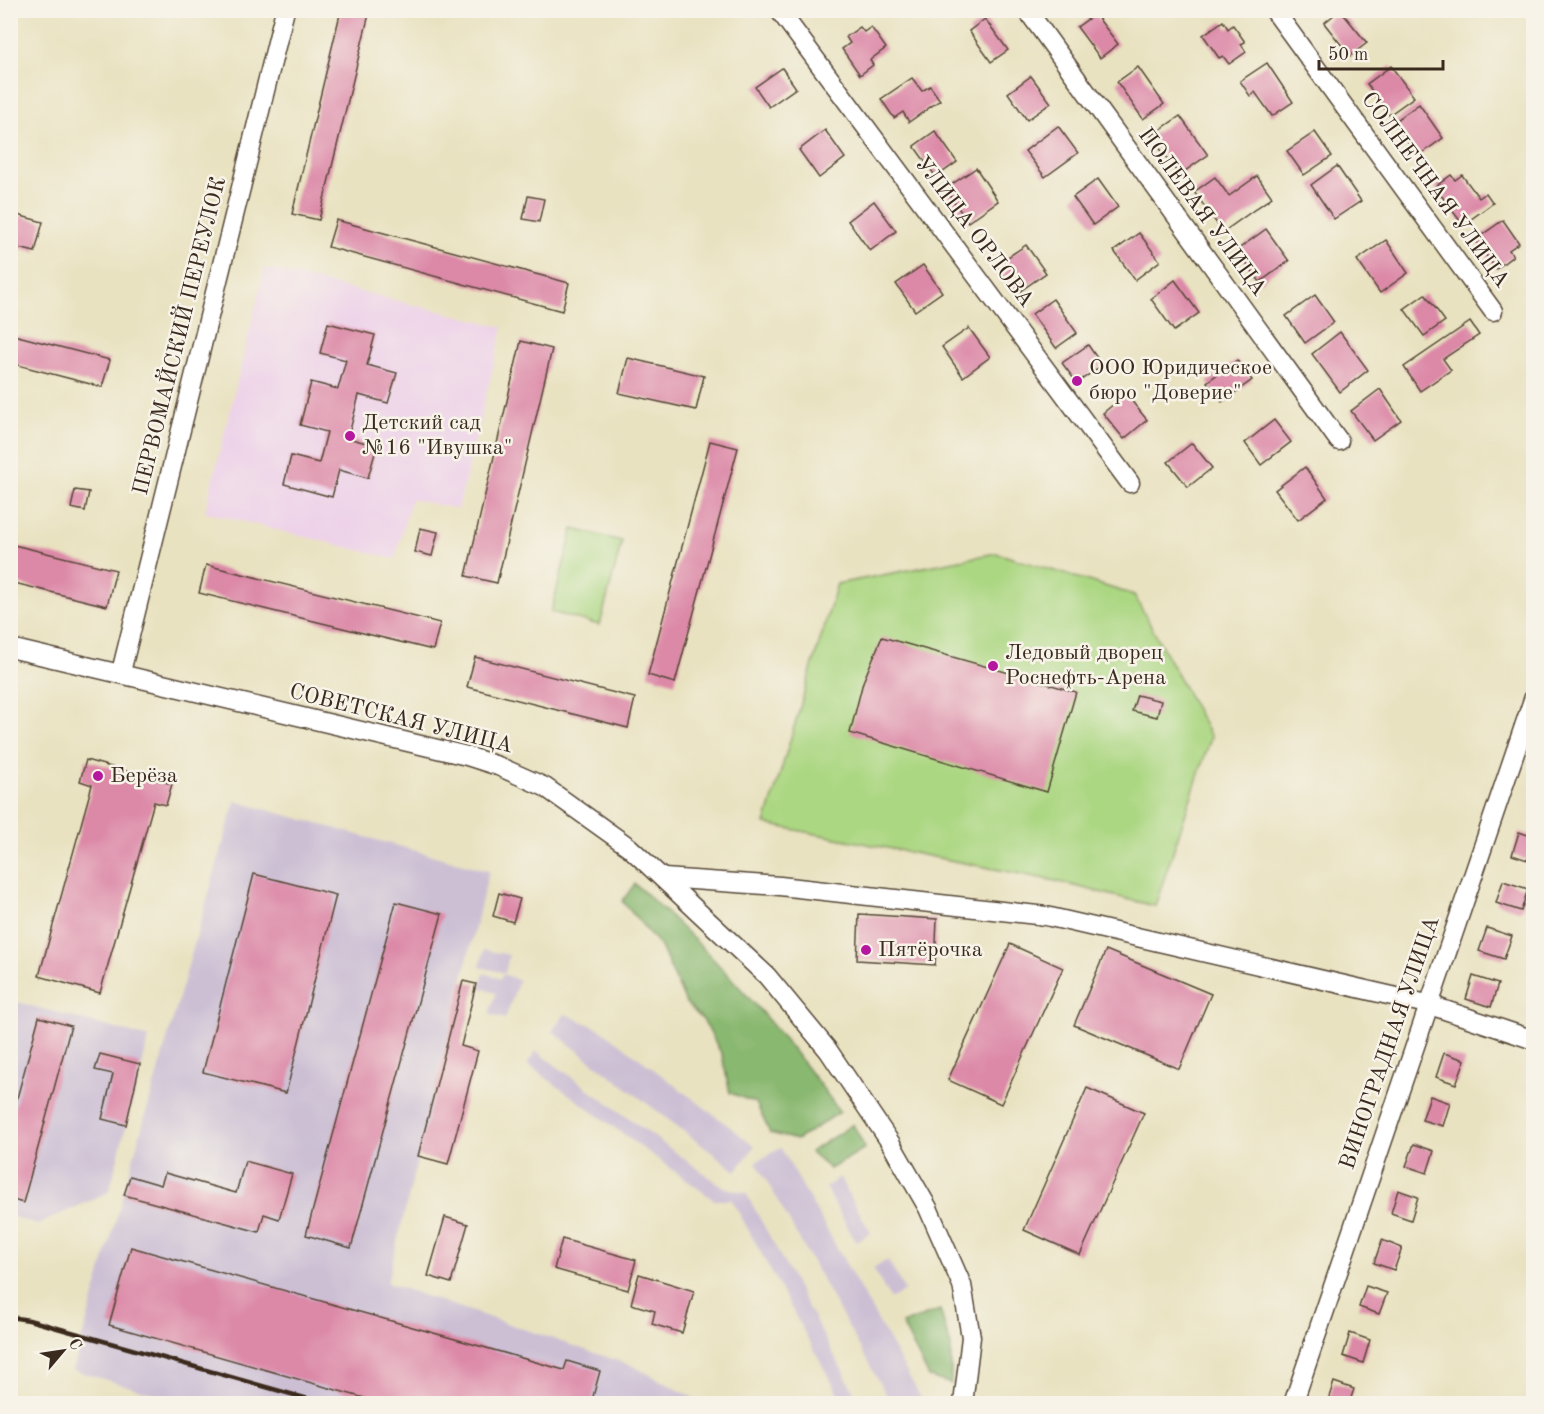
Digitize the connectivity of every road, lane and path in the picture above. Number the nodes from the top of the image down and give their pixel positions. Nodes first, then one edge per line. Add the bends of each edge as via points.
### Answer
1 (285, 10) edge
2 (779, 10) edge
3 (1027, 10) edge
4 (1274, 10) edge
5 (1493, 311) dead end
6 (1339, 441) dead end
7 (1131, 483) dead end
8 (10, 648) edge
9 (121, 672) junction
10 (1533, 697) edge
11 (664, 878) junction
12 (1427, 1004) junction
13 (1533, 1040) edge
14 (963, 1404) edge
15 (1293, 1404) edge

1 - 9 street, ПЕРВОМАЙСКИЙ ПЕРЕУЛОК
2 - 7 street, УЛИЦА ОРЛОВА
3 - 6 street, ПОЛЕВАЯ УЛИЦА
4 - 5 street, СОЛНЕЧНАЯ УЛИЦА
8 - 9 street, СОВЕТСКАЯ УЛИЦА
9 - 11 street, СОВЕТСКАЯ УЛИЦА via 498,766 545,787 629,847
10 - 12 street, ВИНОГРАДНАЯ УЛИЦА
11 - 12 street via 780,886 1046,916
11 - 14 street, СОВЕТСКАЯ УЛИЦА via 766,976 828,1050 890,1142 928,1208 962,1285 971,1336
12 - 13 street
12 - 15 street, ВИНОГРАДНАЯ УЛИЦА

